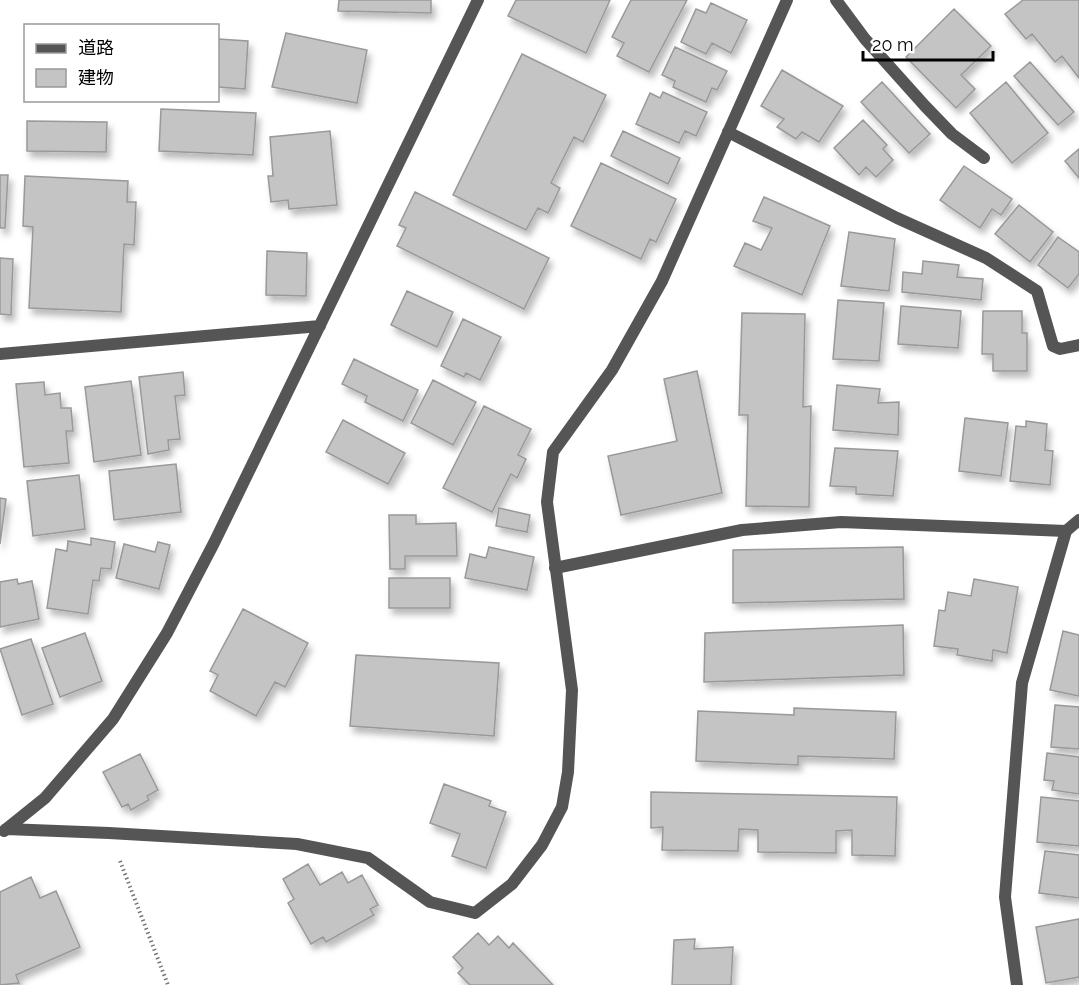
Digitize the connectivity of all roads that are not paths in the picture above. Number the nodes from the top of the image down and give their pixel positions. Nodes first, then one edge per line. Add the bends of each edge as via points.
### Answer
1 (478, 0) edge
2 (787, 0) edge
3 (836, 0) edge
4 (728, 132) junction
5 (984, 158) dead end
6 (320, 326) junction
7 (1079, 345) edge
8 (0, 354) edge
9 (1079, 520) edge
10 (1066, 531) junction
11 (555, 568) junction
12 (3, 831) edge
13 (1017, 985) edge

1 - 6 street
2 - 4 street
3 - 5 street via 865,39 932,113
4 - 7 street via 897,218 986,258 1037,291 1053,346 1060,349
4 - 11 street via 662,282 612,370 553,452 547,502
6 - 8 street
6 - 12 street via 167,633 119,710 45,798
9 - 10 street
10 - 11 street via 841,522 742,530
10 - 13 street via 1022,683 1005,897
11 - 12 street via 572,690 562,807 542,845 512,884 475,913 430,902 368,858 297,844

